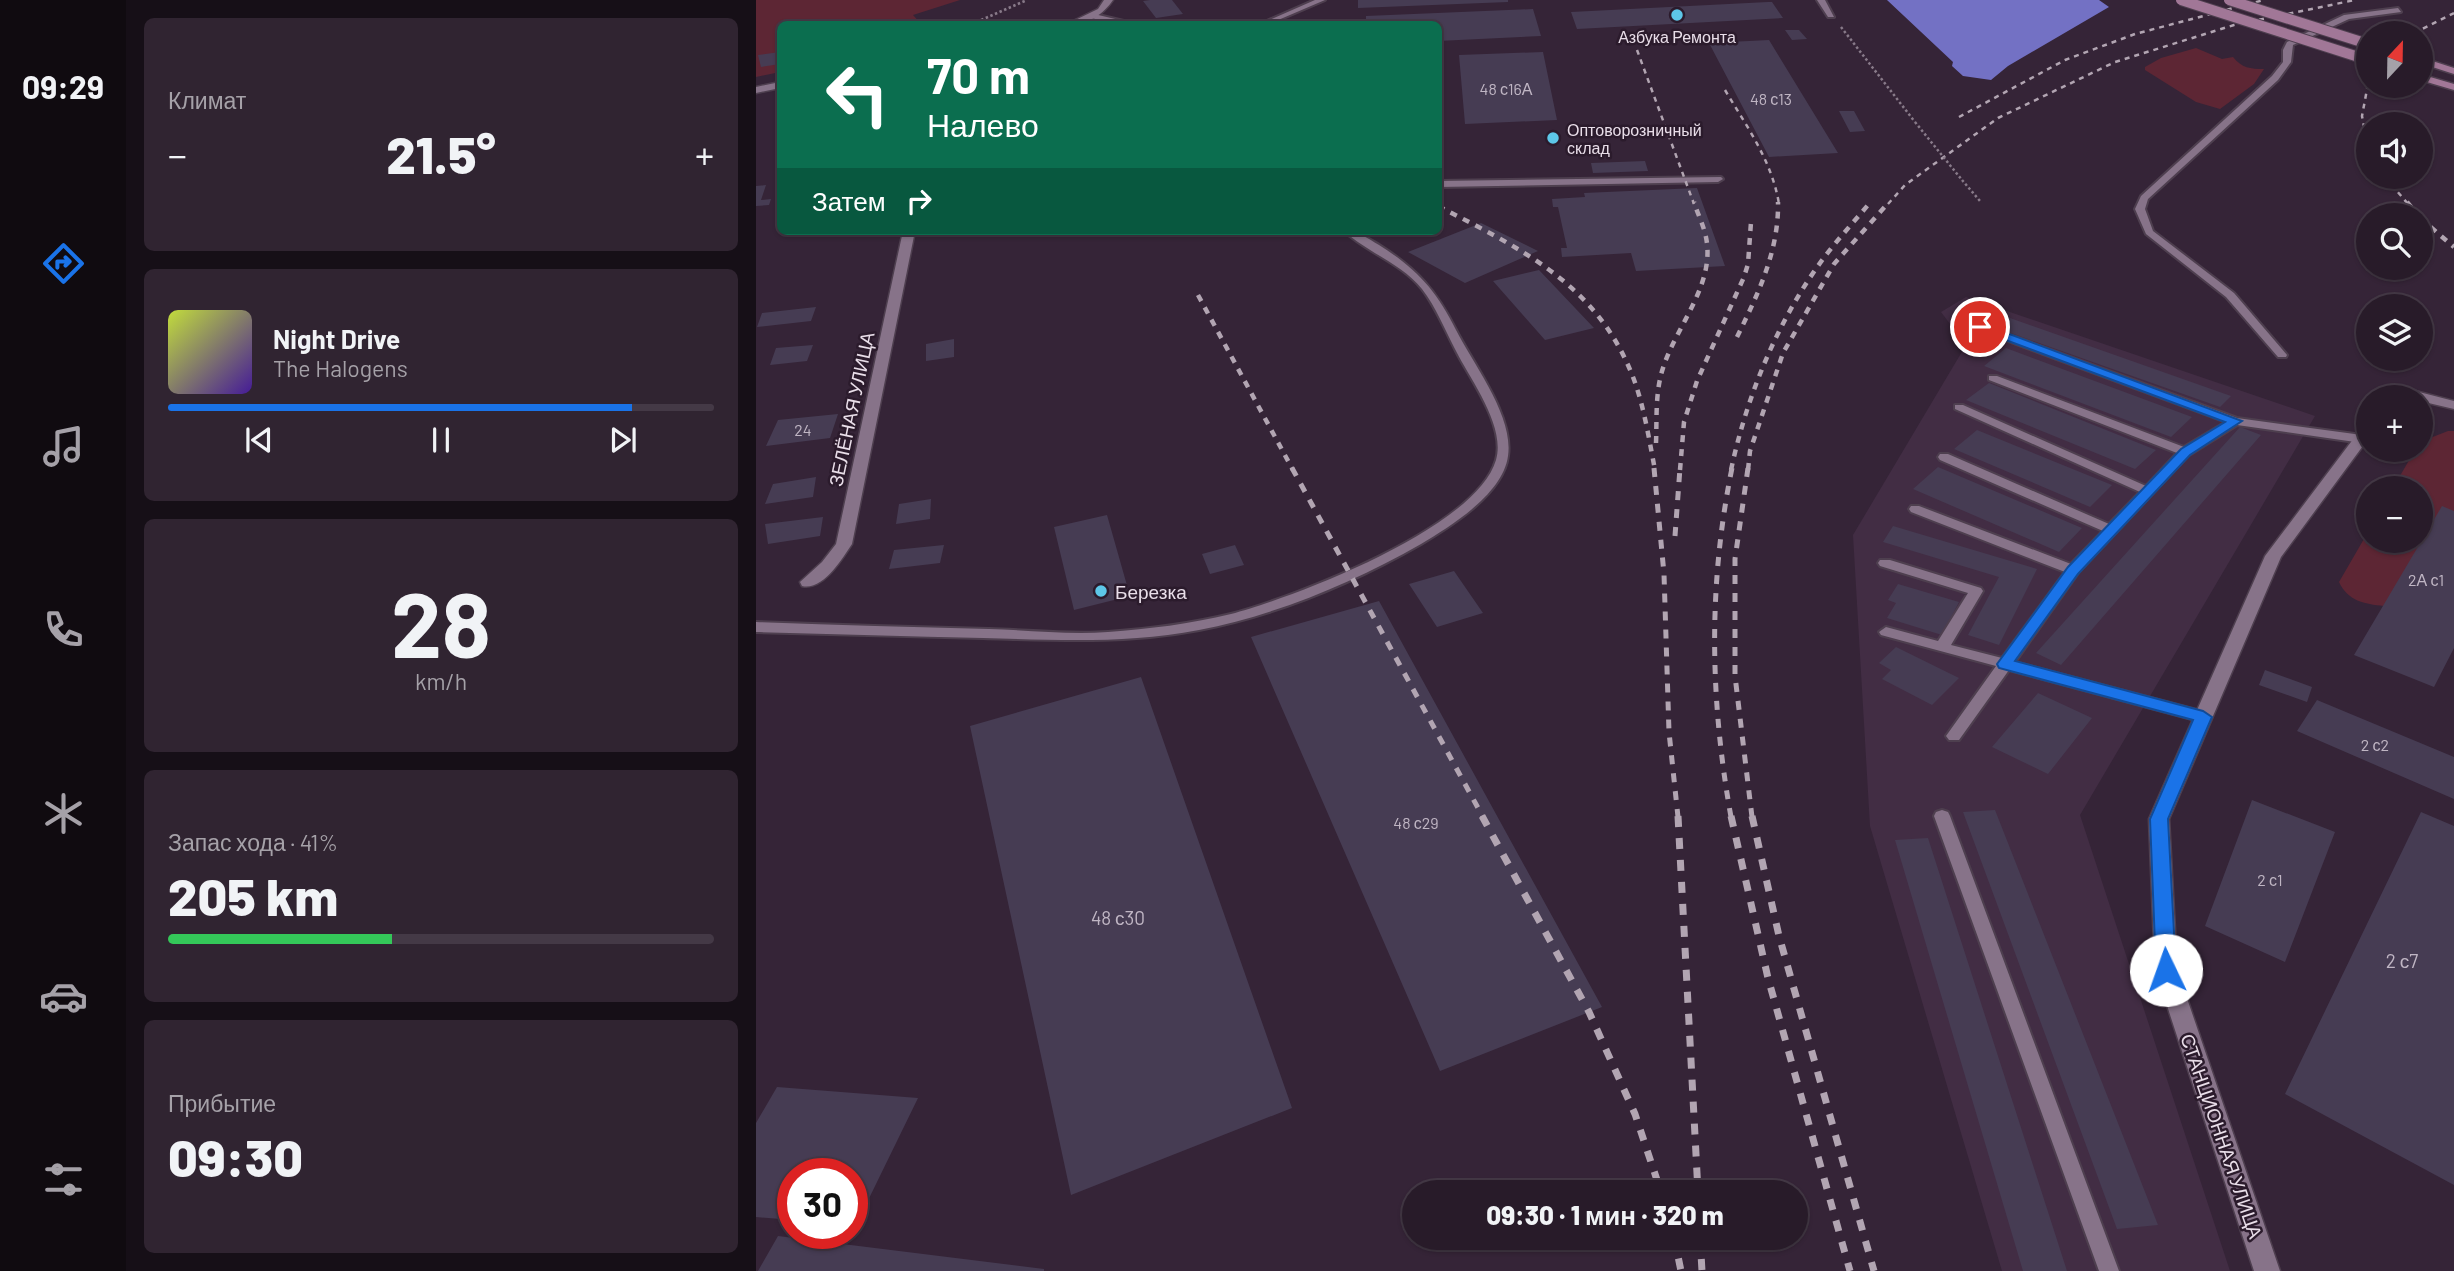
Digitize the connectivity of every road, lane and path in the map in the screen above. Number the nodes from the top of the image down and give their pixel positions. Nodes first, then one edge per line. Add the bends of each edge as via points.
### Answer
1 (1027, 0) edge
2 (1109, 0) edge
3 (1321, 0) edge
4 (1821, 0) edge
5 (2181, 0) edge
6 (2229, 0) edge
7 (2398, 10) dead end
8 (1831, 15) joint
9 (1094, 16) junction
10 (979, 21) edge
11 (1080, 21) edge
12 (1113, 21) edge
13 (1271, 21) edge
14 (2356, 40) edge
15 (2356, 56) edge
16 (2433, 64) edge
17 (2454, 71) edge
18 (2433, 80) edge
19 (777, 86) edge
20 (2454, 87) edge
21 (756, 90) edge
22 (1718, 179) dead end
23 (1442, 184) edge
24 (1980, 201) dead end
25 (908, 235) edge
26 (1355, 235) edge
27 (1980, 327) dead end
28 (2282, 355) dead end
29 (1993, 377) dead end
30 (2433, 400) edge
31 (2454, 405) edge
32 (1959, 407) dead end
33 (2235, 421) junction
34 (2356, 433) edge
35 (2356, 446) edge
36 (2185, 452) junction
37 (1944, 457) dead end
38 (2148, 491) junction
39 (1915, 509) dead end
40 (2112, 530) junction
41 (1885, 563) dead end
42 (2073, 570) junction
43 (808, 582) dead end
44 (756, 627) edge
45 (1886, 632) dead end
46 (1942, 647) junction
47 (2005, 664) junction
48 (2203, 717) junction
49 (1954, 736) dead end
50 (1942, 816) dead end
51 (2109, 1271) edge
52 (2267, 1271) edge

1 - 10 path
2 - 9 street
3 - 13 lane
4 - 8 lane
5 - 15 main road, bridge
6 - 14 main road, bridge
7 - 28 lane via 2347,17 2290,44 2287,62 2275,78 2144,198 2140,209 2150,232 2224,290
8 - 24 path, bridge
9 - 11 street
9 - 12 lane
16 - 17 main road
18 - 20 main road
19 - 21 street
22 - 23 lane
25 - 43 street, ЗЕЛЁНАЯ УЛИЦА via 844,544 828,566
26 - 44 lane via 1395,261 1432,295 1485,393 1502,439 1502,460 1491,484 1476,502 1436,531 1254,611 1160,632 1103,636
27 - 33 lane
29 - 36 lane
30 - 31 street
32 - 38 lane
33 - 34 lane
33 - 36 lane
35 - 48 street, СТАНЦИОННАЯ УЛИЦА via 2273,556
36 - 38 lane
37 - 40 lane
38 - 40 lane
39 - 42 lane
40 - 42 lane
41 - 46 lane via 1976,591
42 - 47 lane
45 - 46 lane
46 - 47 lane
47 - 48 lane
47 - 49 lane
48 - 52 street, СТАНЦИОННАЯ УЛИЦА via 2159,819 2166,970
50 - 51 lane

